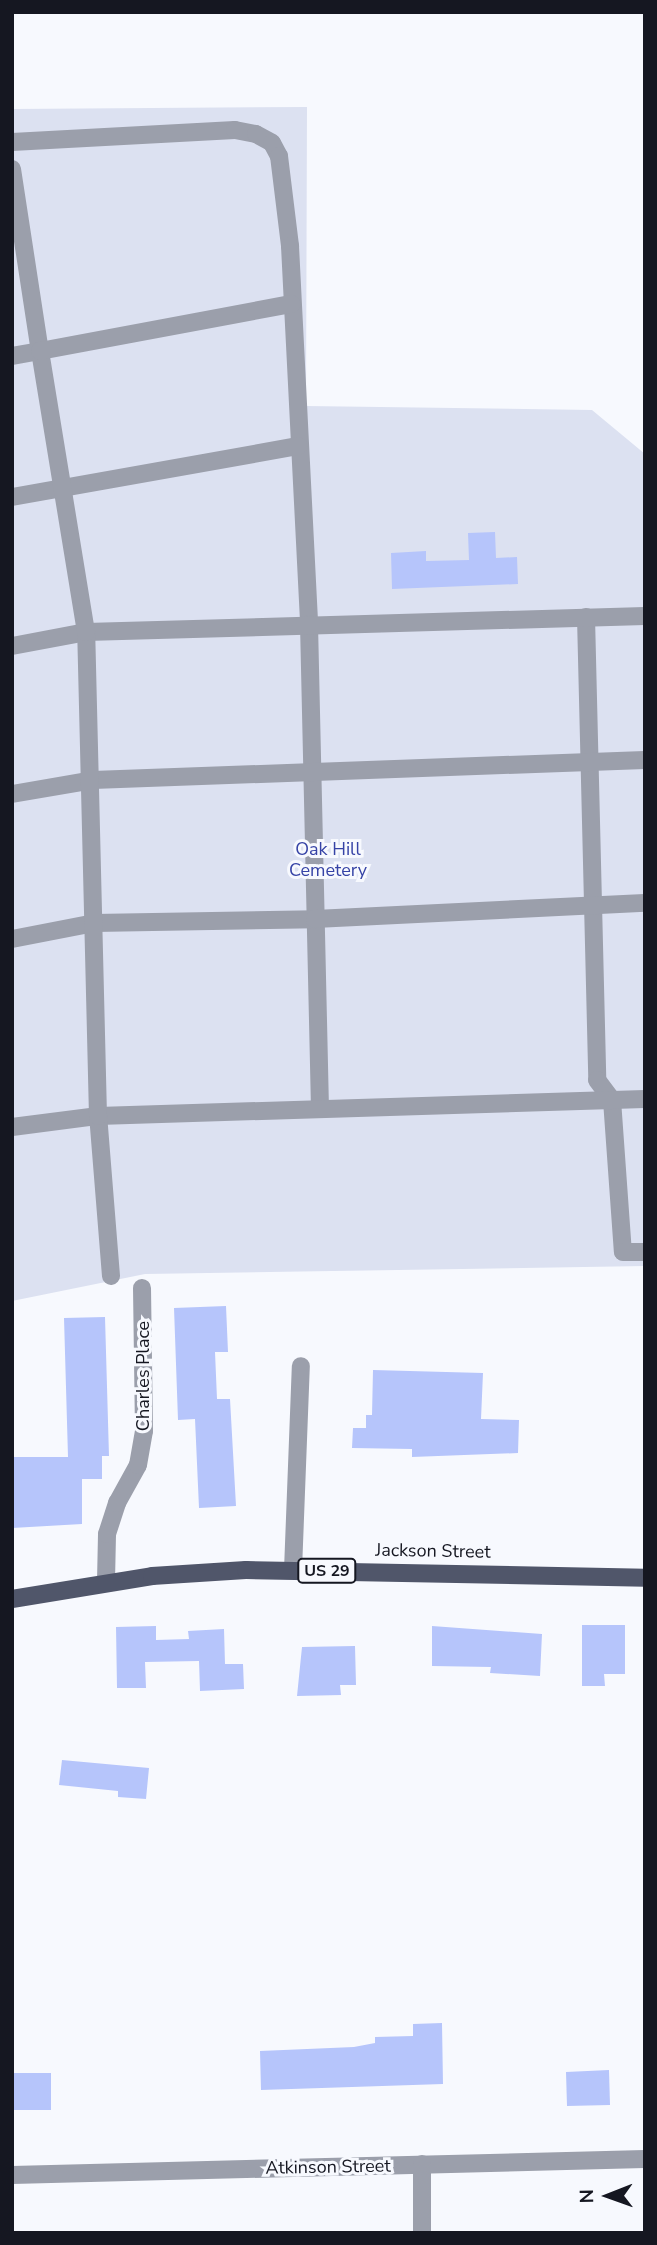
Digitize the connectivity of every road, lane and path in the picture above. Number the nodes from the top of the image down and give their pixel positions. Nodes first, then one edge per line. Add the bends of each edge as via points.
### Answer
1 (12, 142) edge
2 (12, 169) edge
3 (15, 204) edge
4 (292, 304) junction
5 (40, 351) junction
6 (12, 356) edge
7 (298, 446) junction
8 (61, 488) junction
9 (12, 497) edge
10 (645, 616) edge
11 (586, 617) junction
12 (309, 624) junction
13 (86, 632) junction
14 (12, 646) edge
15 (645, 760) edge
16 (590, 761) junction
17 (311, 771) junction
18 (93, 780) junction
19 (12, 794) edge
20 (645, 903) edge
21 (596, 906) junction
22 (315, 919) junction
23 (94, 923) junction
24 (12, 939) edge
25 (645, 1098) edge
26 (612, 1101) junction
27 (320, 1110) junction
28 (98, 1116) junction
29 (12, 1127) edge
30 (645, 1252) edge
31 (111, 1276) dead end
32 (142, 1288) dead end
33 (300, 1366) dead end
34 (293, 1570) junction
35 (645, 1578) edge
36 (106, 1582) junction
37 (12, 1599) edge
38 (645, 2159) edge
39 (422, 2164) junction
40 (12, 2175) edge
41 (422, 2233) edge

1 - 4 street via 235,130 272,143 279,156
2 - 3 street
3 - 5 street
4 - 5 street
4 - 7 street
5 - 6 street
5 - 8 street
7 - 8 street
7 - 12 street
8 - 9 street
8 - 13 street
10 - 11 street
11 - 12 street
11 - 16 street
12 - 13 street
12 - 17 street
13 - 14 street
13 - 18 street
15 - 16 street
16 - 17 street
16 - 21 street
17 - 18 street
17 - 22 street
18 - 19 street
18 - 23 street
20 - 21 street
21 - 22 street
21 - 26 street via 597,1080
22 - 23 street
22 - 27 street
23 - 24 street
23 - 28 street
25 - 26 street
26 - 27 street
26 - 30 street via 623,1252
27 - 28 street
28 - 29 street
28 - 31 street
32 - 36 street, Charles Place via 144,1432 138,1465 117,1503 107,1534
33 - 34 street
34 - 35 main road, Jackson Street / US 29
34 - 36 main road, Jackson Street / US 29 via 199,1572
36 - 37 main road, Jackson Street / US 29
38 - 39 street, Atkinson Street
39 - 40 street, Atkinson Street
39 - 41 street

